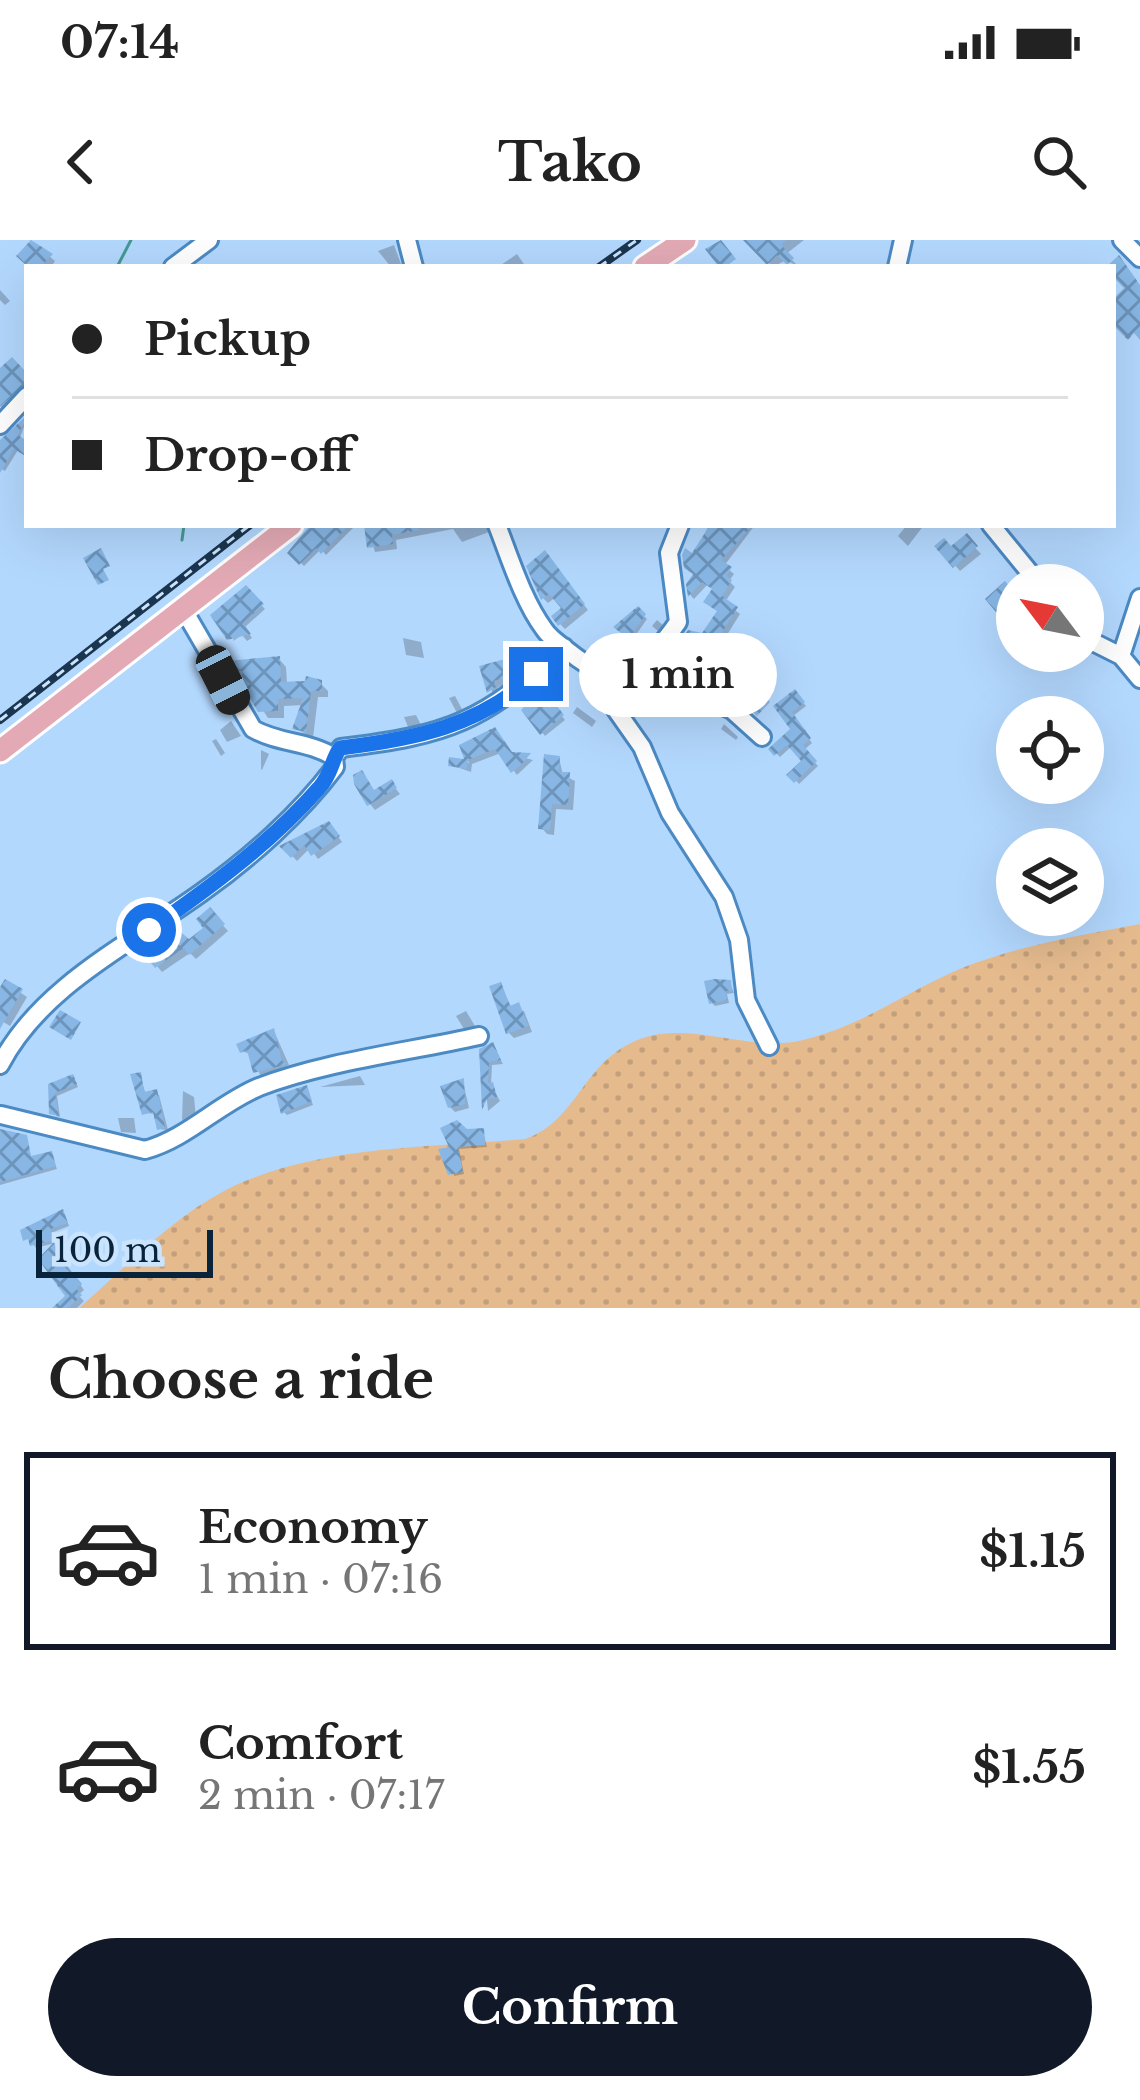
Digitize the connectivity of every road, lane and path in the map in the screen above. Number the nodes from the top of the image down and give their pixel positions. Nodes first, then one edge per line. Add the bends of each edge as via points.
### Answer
1 (209, 240) edge
2 (685, 240) edge
3 (1122, 240) edge
4 (1140, 258) edge
5 (177, 264) edge
6 (649, 264) edge
7 (24, 399) edge
8 (0, 424) edge
9 (287, 528) edge
10 (498, 528) edge
11 (679, 528) edge
12 (993, 528) edge
13 (1023, 564) edge
14 (1140, 598) edge
15 (182, 608) junction
16 (564, 647) junction
17 (1104, 648) edge
18 (1121, 656) junction
19 (637, 668) junction
20 (607, 675) junction
21 (1140, 679) edge
22 (762, 737) dead end
23 (0, 752) edge
24 (334, 757) junction
25 (479, 1036) dead end
26 (769, 1046) dead end
27 (0, 1065) edge
28 (0, 1101) edge
29 (0, 1115) edge

1 - 5 street
2 - 6 main road
3 - 4 street
7 - 8 street
9 - 15 main road
10 - 16 street via 544,630
11 - 19 street via 669,553 677,622
12 - 13 street
14 - 18 street
15 - 23 main road
15 - 24 street via 254,729
16 - 20 street
16 - 24 street via 508,700 452,728 340,748
17 - 18 street
18 - 21 street
19 - 20 street
19 - 22 street via 732,710
20 - 26 street via 616,710 670,813 724,897 746,1000
24 - 27 street via 318,790 221,877 34,1011
25 - 29 street via 267,1084 146,1150
28 - 29 street

